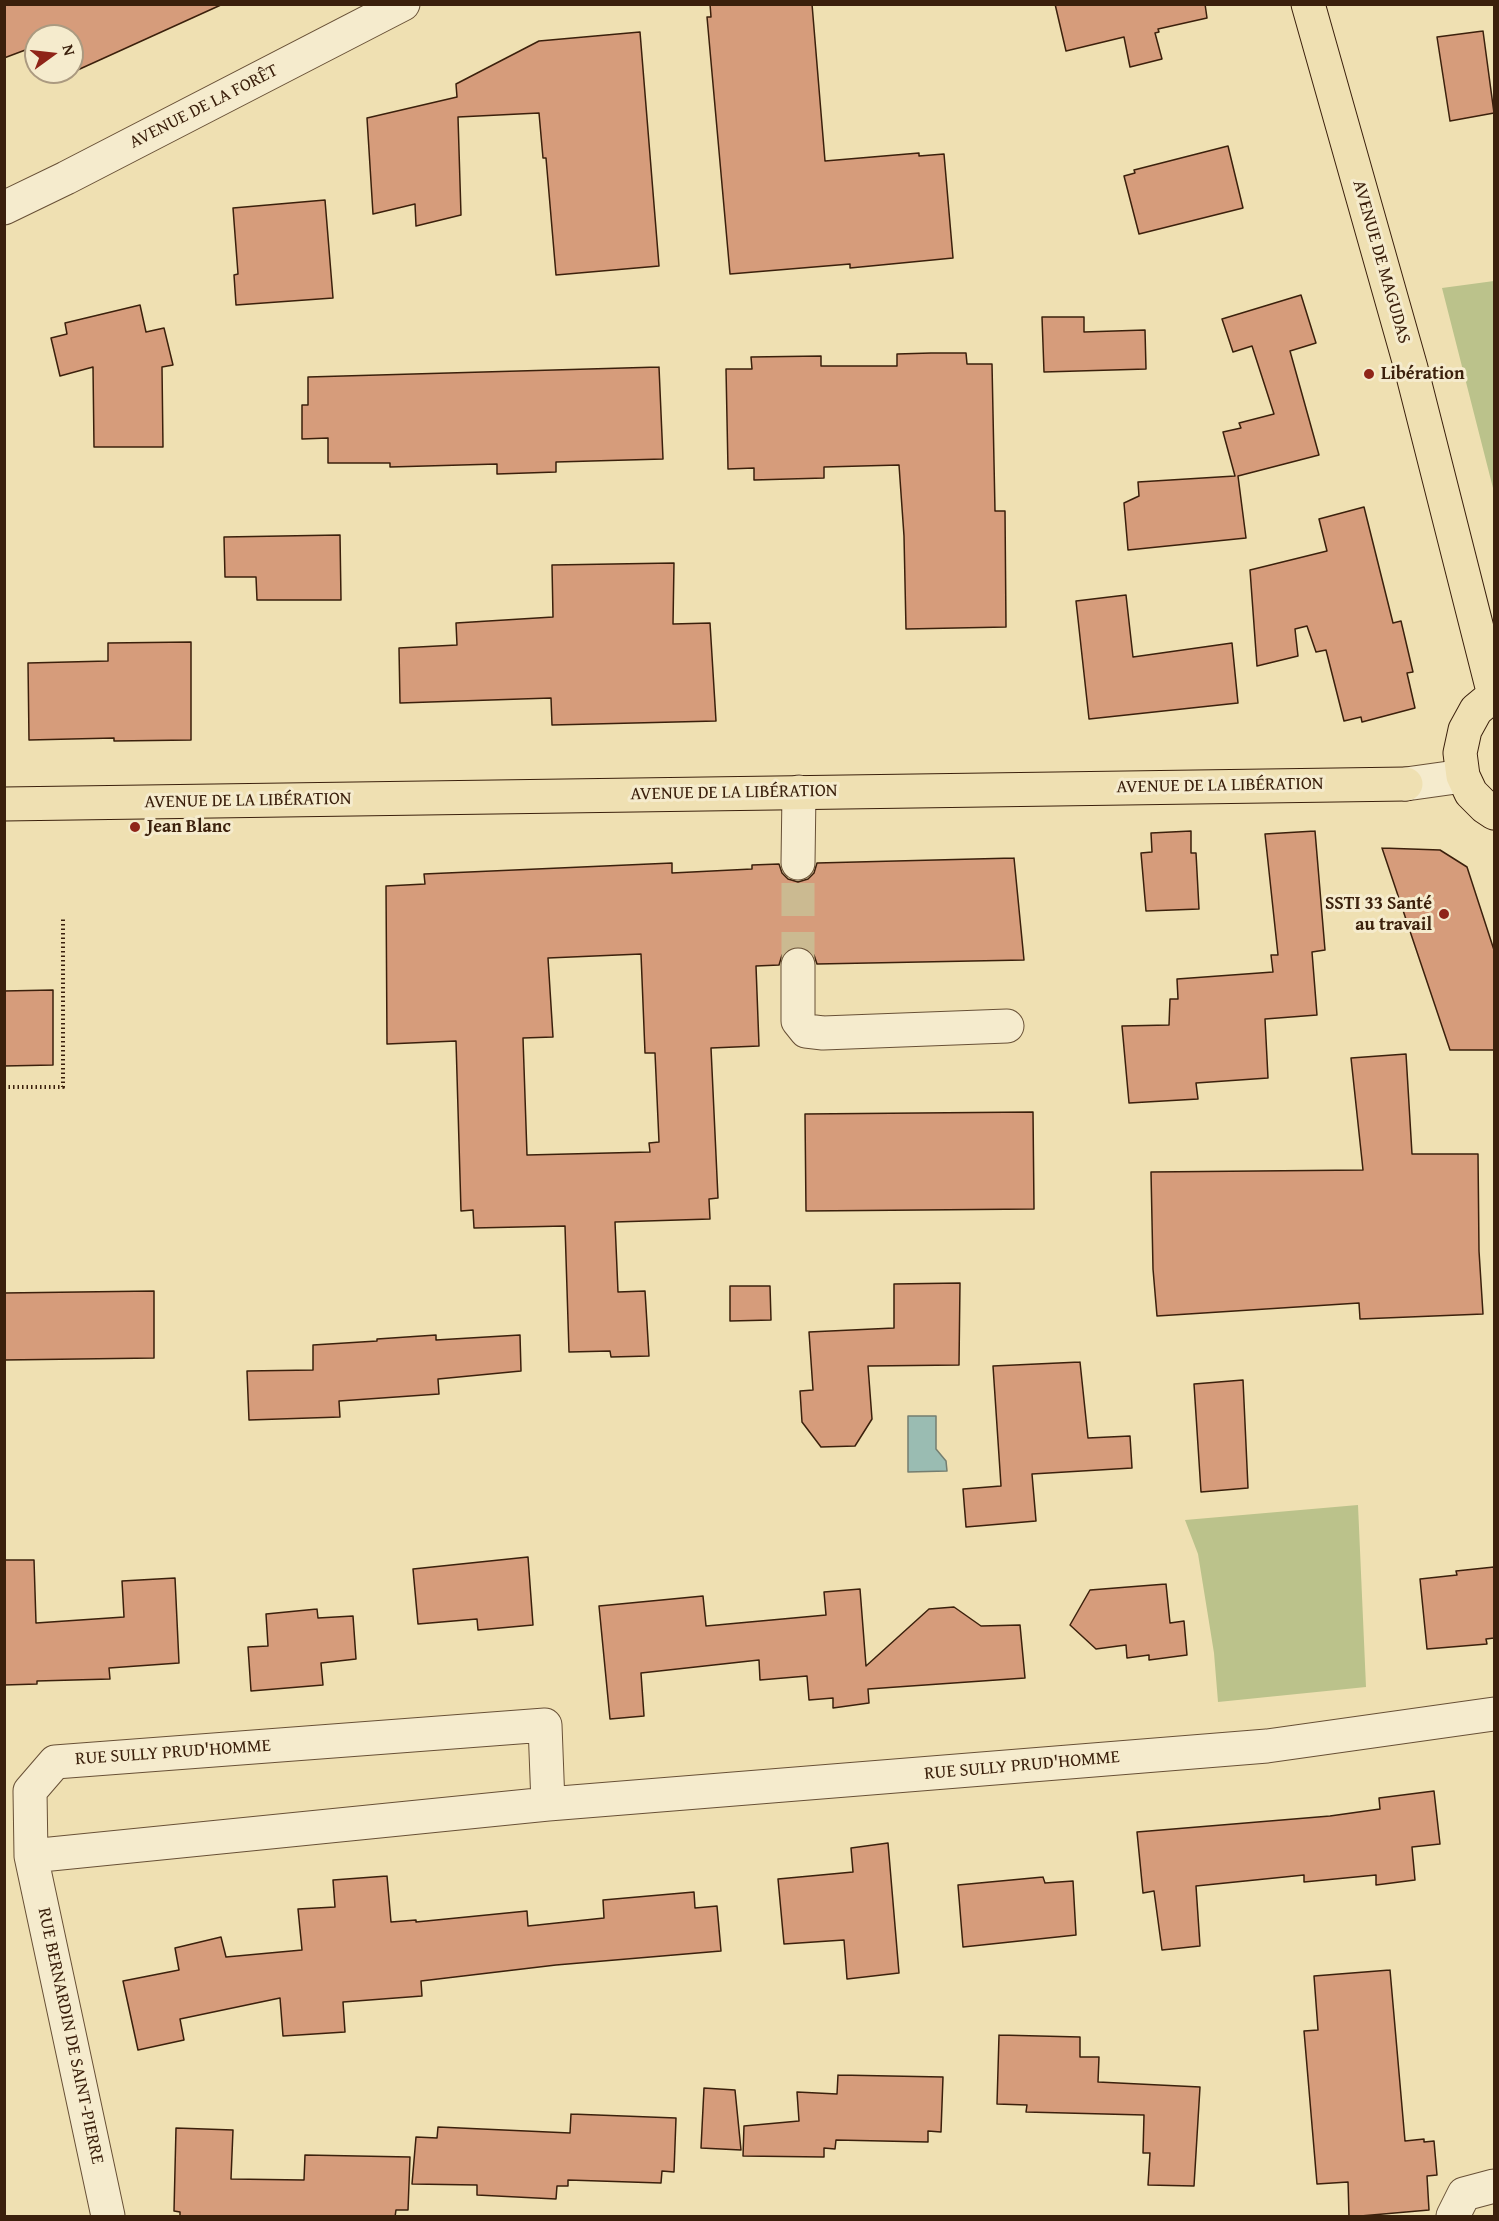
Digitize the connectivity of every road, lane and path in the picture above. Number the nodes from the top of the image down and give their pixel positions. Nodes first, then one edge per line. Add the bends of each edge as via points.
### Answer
1 (403, 4) edge
2 (1308, 4) edge
3 (4, 208) edge
4 (1494, 695) edge
5 (1463, 776) junction
6 (1406, 784) joint
7 (799, 792) junction
8 (4, 804) edge
9 (1494, 813) edge
10 (798, 863) tunnel mouth
11 (63, 916) dead end
12 (798, 965) tunnel mouth
13 (1007, 1026) dead end
14 (4, 1087) edge
15 (1494, 1714) edge
16 (548, 1804) junction
17 (31, 1856) junction
18 (1494, 2186) edge
19 (108, 2217) edge
20 (1453, 2217) edge

1 - 3 street, AVENUE DE LA FORÊT
2 - 4 main road, AVENUE DE MAGUDAS via 1411,368
4 - 5 main road via 1476,710 1465,730 1460,753
5 - 6 street, AVENUE DE LA LIBÉRATION
5 - 9 main road via 1472,793
6 - 7 main road, AVENUE DE LA LIBÉRATION
7 - 8 main road, AVENUE DE LA LIBÉRATION
7 - 10 street
11 - 14 path via 63,1087
12 - 13 street via 798,1021 806,1031
15 - 16 street, RUE SULLY PRUD'HOMME via 1267,1746
16 - 17 street, RUE SULLY PRUD'HOMME
16 - 17 street, RUE SULLY PRUD'HOMME via 545,1725 56,1762 30,1791
17 - 19 street, RUE BERNARDIN DE SAINT-PIERRE
18 - 20 street via 1464,2194

